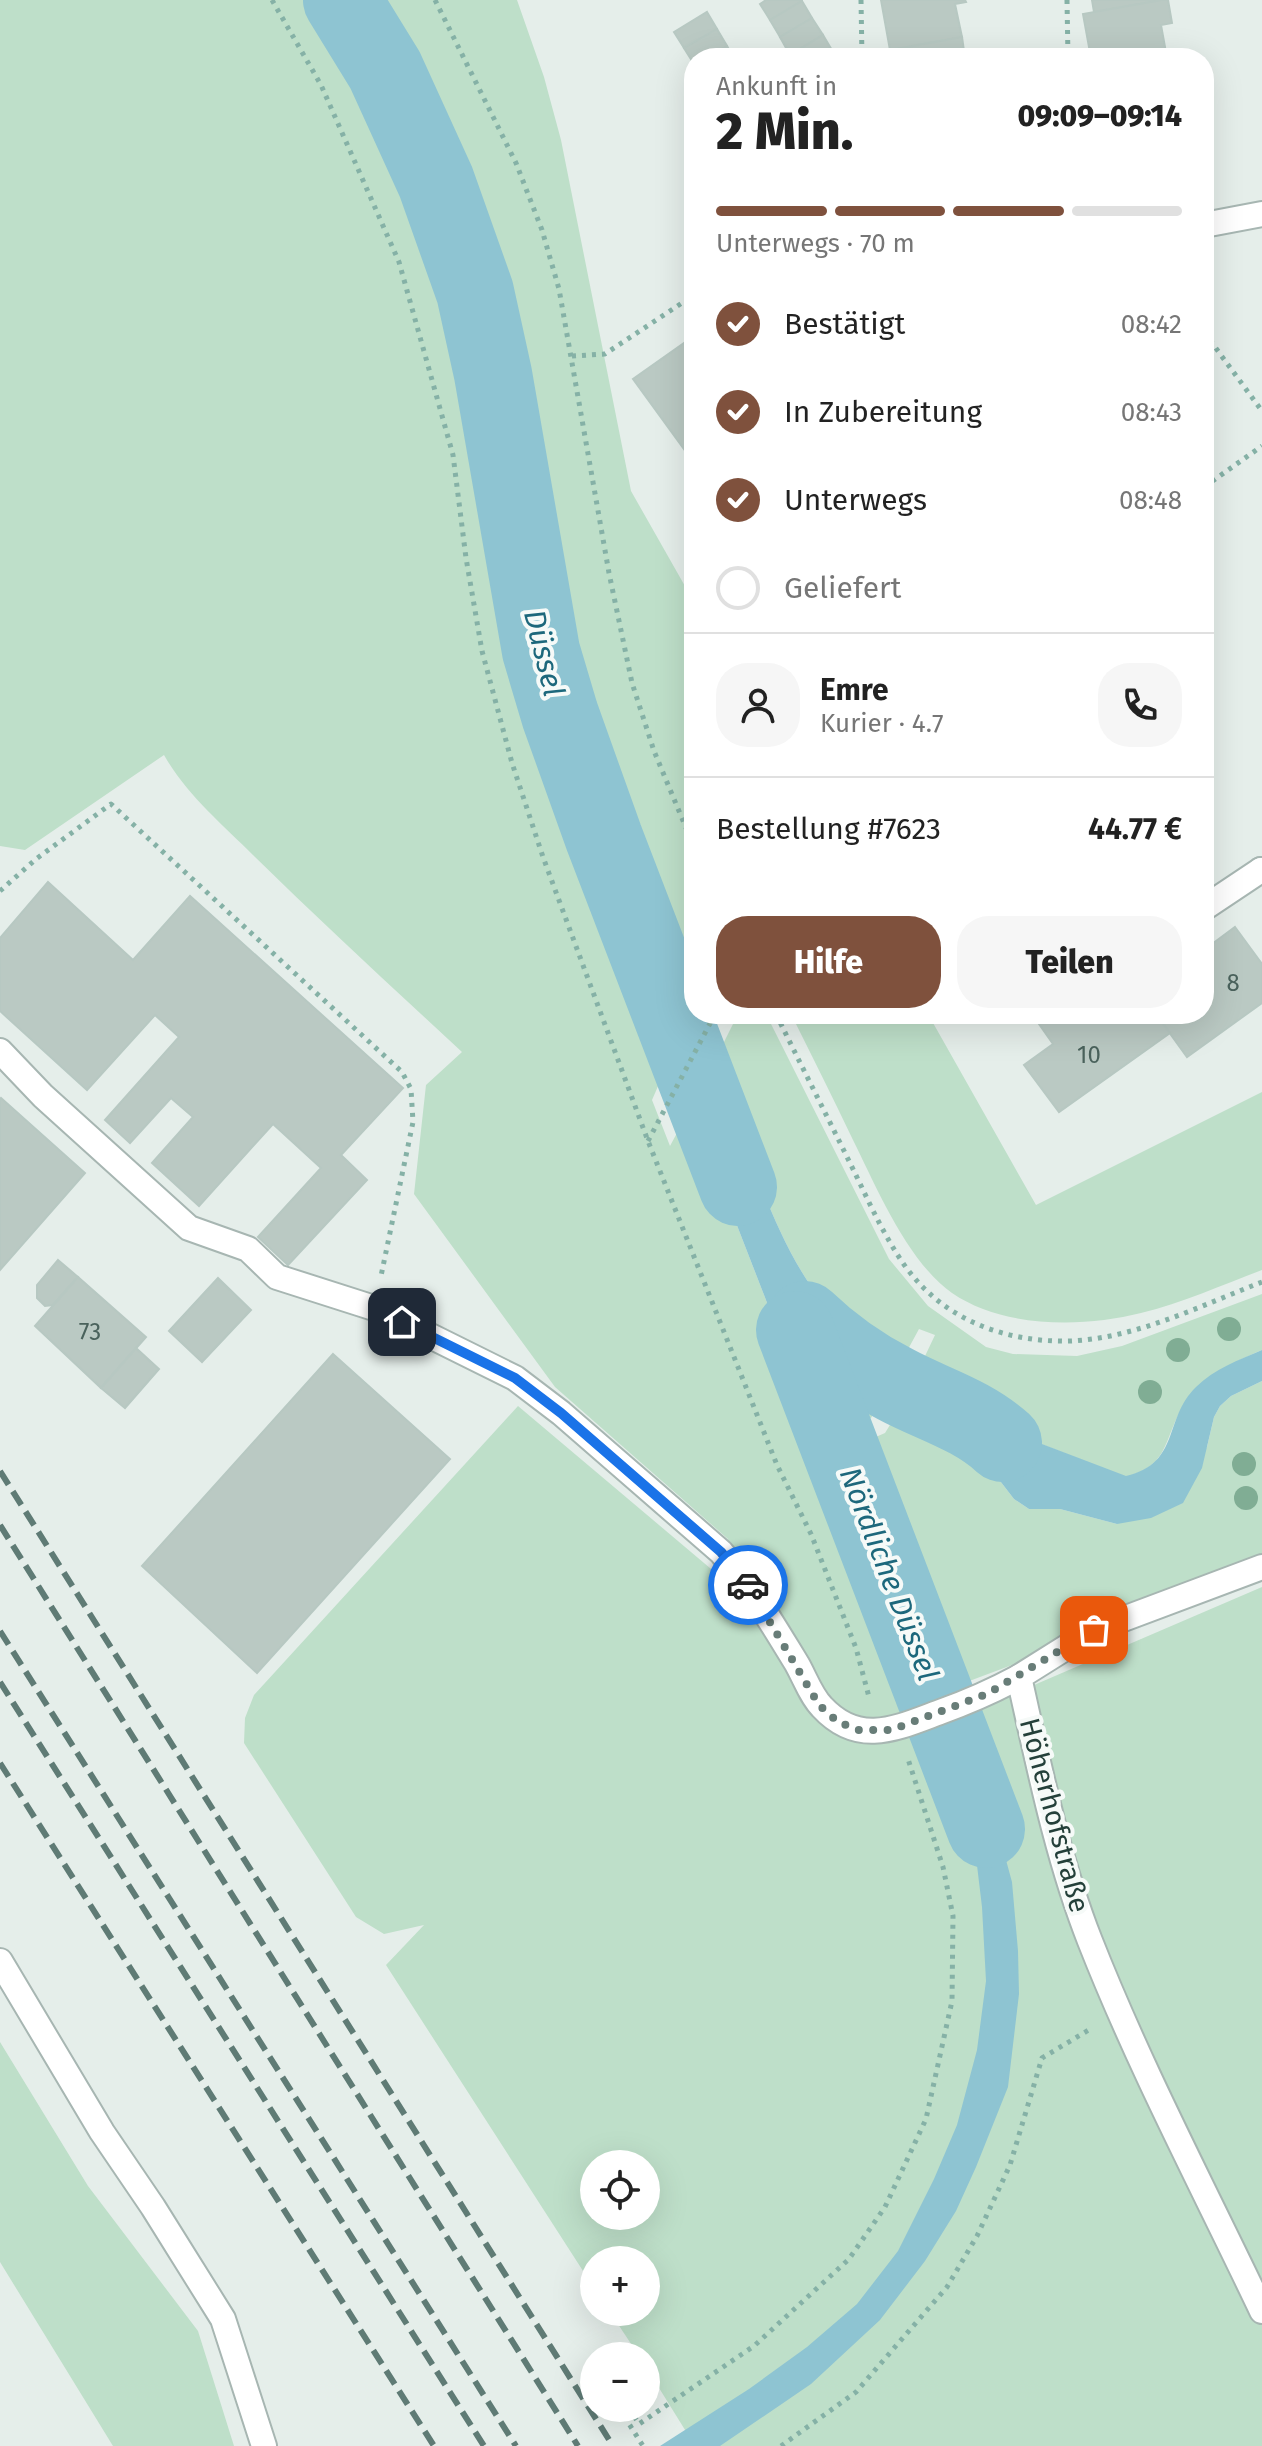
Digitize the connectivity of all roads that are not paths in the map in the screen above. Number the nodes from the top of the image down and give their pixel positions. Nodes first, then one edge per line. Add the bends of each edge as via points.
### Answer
1 (1262, 214) edge
2 (1214, 223) edge
3 (1261, 870) edge
4 (1214, 901) edge
5 (0, 1051) edge
6 (1262, 1567) edge
7 (1019, 1677) junction
8 (0, 1961) edge
9 (1262, 2311) edge
10 (264, 2446) edge

1 - 2 street
3 - 4 street
5 - 7 street, Höherhofstraße via 189,1228 248,1249 277,1277 374,1308 515,1378 561,1413 732,1564 819,1705 838,1722 885,1731
6 - 7 street via 1094,1630
7 - 9 street, Höherhofstraße via 1052,1824 1090,1940
8 - 10 street via 223,2319

